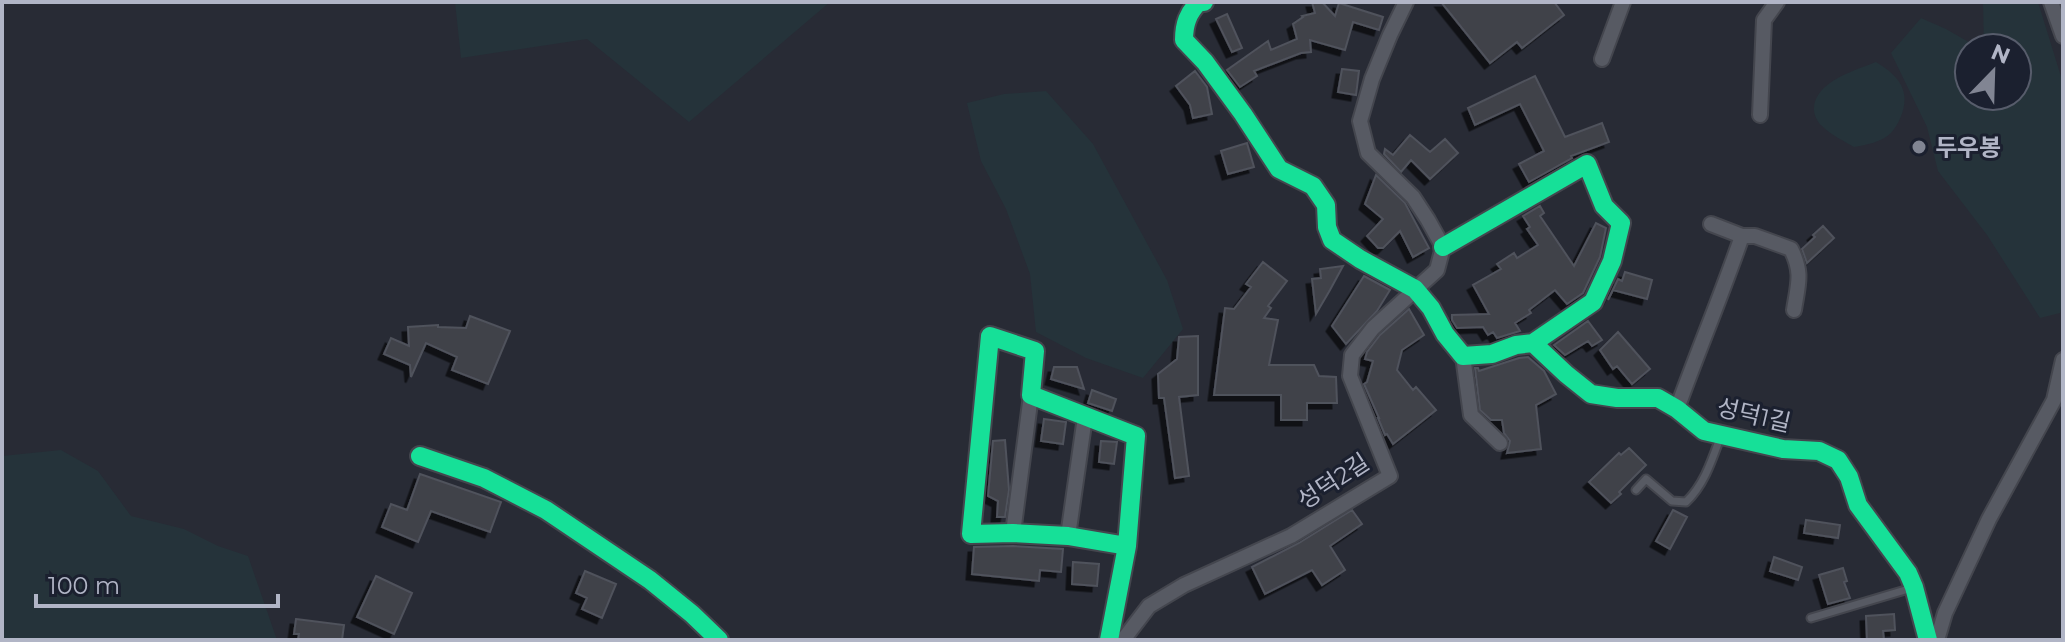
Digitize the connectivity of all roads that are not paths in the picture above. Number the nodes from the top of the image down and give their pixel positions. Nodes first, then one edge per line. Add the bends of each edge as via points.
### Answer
1 (1204, 2) edge
2 (1406, 2) edge
3 (1623, 2) edge
4 (1777, 2) edge
5 (2051, 2) edge
6 (2063, 36) edge
7 (1602, 59) dead end
8 (1760, 115) dead end
9 (1711, 224) dead end
10 (1742, 236) junction
11 (1443, 247) junction
12 (1415, 289) junction
13 (1794, 310) dead end
14 (1533, 343) junction
15 (1463, 356) junction
16 (2063, 360) edge
17 (1031, 395) junction
18 (1677, 409) junction
19 (1085, 417) junction
20 (1721, 436) junction
21 (1500, 443) dead end
22 (420, 456) dead end
23 (1636, 490) dead end
24 (1013, 533) junction
25 (1068, 536) junction
26 (1127, 546) junction
27 (1914, 587) junction
28 (1811, 618) dead end
29 (719, 640) edge
30 (1109, 640) edge
31 (1123, 640) edge
32 (1928, 640) edge
33 (1937, 640) edge

1 - 12 street via 1187,13 1184,40 1279,169 1313,186 1326,205 1332,240
2 - 11 street via 1360,121 1368,153 1413,197
3 - 7 street
4 - 8 street via 1764,20
5 - 6 street
9 - 10 street
10 - 13 street via 1791,249 1799,266
10 - 18 street, 성덕1길
11 - 12 street, 성덕2길 via 1437,270
11 - 14 street via 1587,164 1604,206 1621,223 1612,261 1593,302
12 - 15 street
12 - 31 street, 성덕2길 via 1352,355 1350,376 1390,476 1291,536 1149,606
14 - 15 street
14 - 18 street via 1591,394 1658,398
15 - 21 street via 1471,415
16 - 33 street via 2054,400 1989,519
17 - 19 street
17 - 24 street
17 - 24 street via 1035,351 990,336 971,534
18 - 20 street, 성덕1길 via 1704,431
19 - 25 street
19 - 26 street via 1136,436
20 - 23 lane via 1710,466 1686,502 1672,501 1646,479
20 - 27 street, 성덕1길 via 1819,451 1838,460 1858,505
22 - 29 street via 486,479 575,529 696,615
24 - 25 street
25 - 26 street
26 - 30 street
27 - 28 lane
27 - 32 street, 성덕1길

